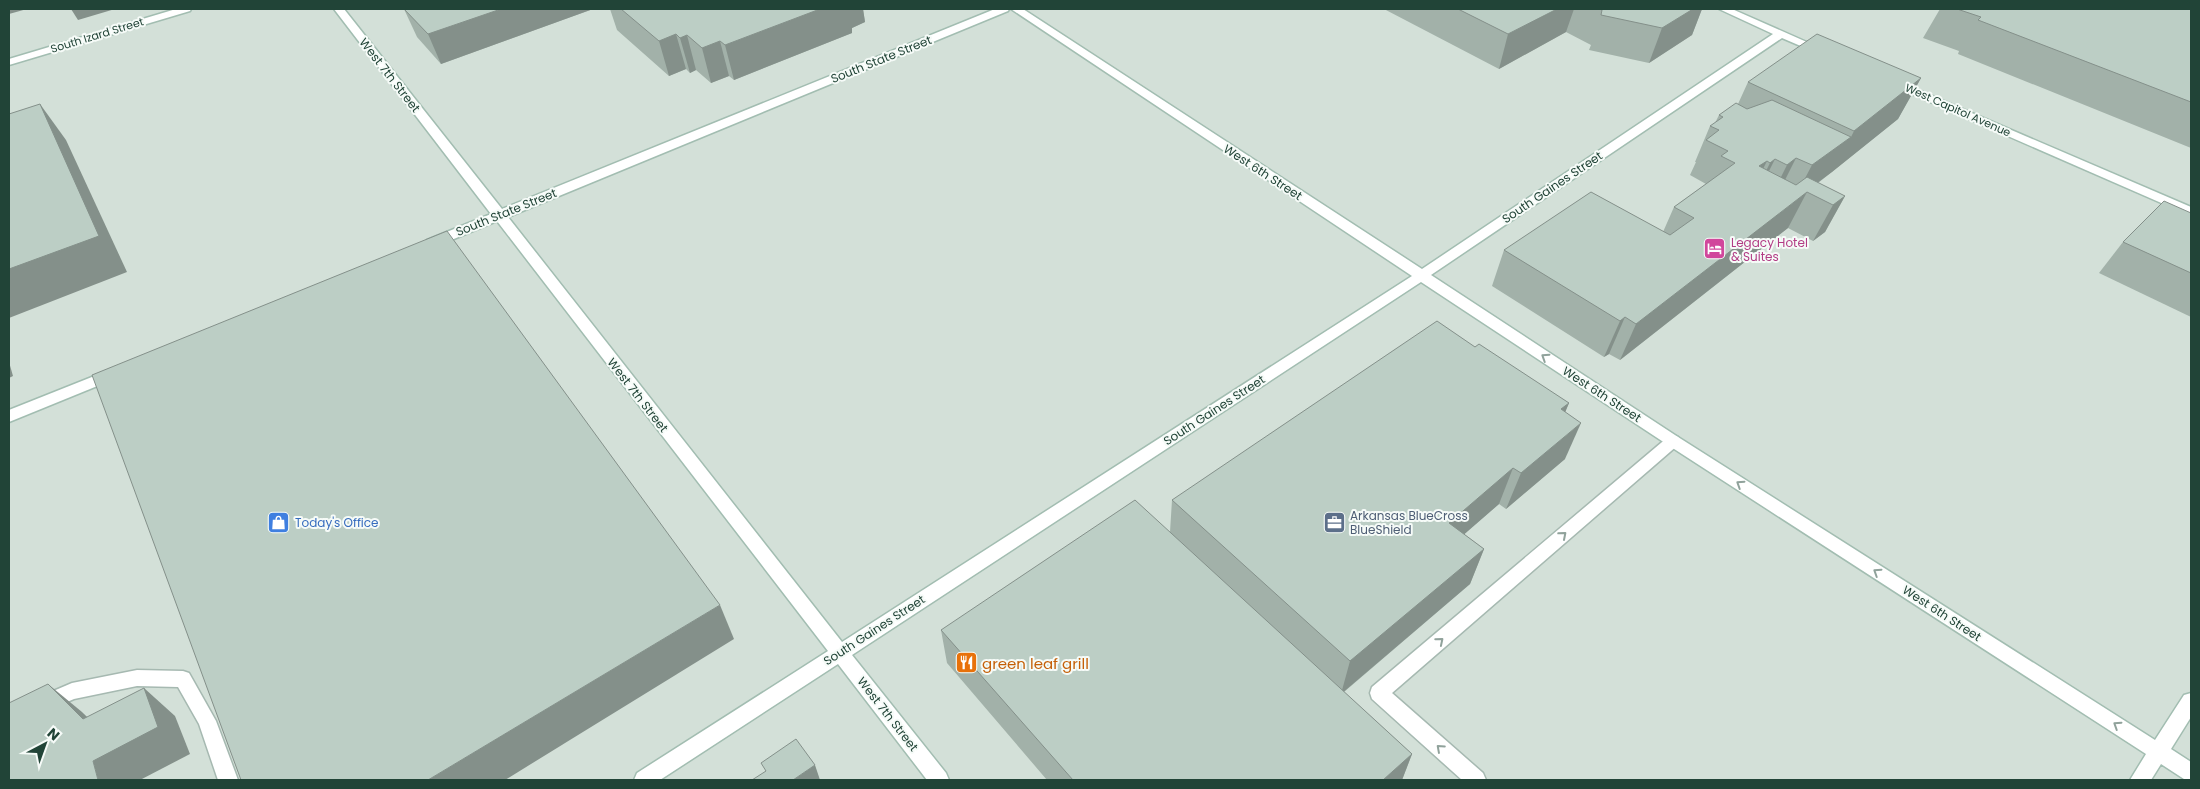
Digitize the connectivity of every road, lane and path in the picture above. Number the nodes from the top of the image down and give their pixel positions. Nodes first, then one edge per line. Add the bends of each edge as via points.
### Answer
1 (186, 9) edge
2 (339, 9) edge
3 (1004, 9) edge
4 (1016, 9) edge
5 (1724, 9) edge
6 (1781, 34) junction
7 (1831, 55) edge
8 (9, 62) edge
9 (1883, 78) edge
10 (2191, 212) edge
11 (498, 216) junction
12 (420, 248) edge
13 (1421, 276) junction
14 (128, 367) edge
15 (9, 416) edge
16 (1673, 441) junction
17 (840, 653) junction
18 (2191, 701) edge
19 (9, 720) edge
20 (2158, 751) junction
21 (2191, 773) edge
22 (228, 780) edge
23 (644, 780) edge
24 (940, 780) edge
25 (1476, 780) edge
26 (2140, 780) edge

1 - 8 street, South Izard Street
2 - 11 street, West 7th Street
3 - 11 street, South State Street
4 - 13 street, West 6th Street
5 - 6 street
6 - 7 street
6 - 13 street, South Gaines Street
9 - 10 street, West Capitol Avenue
11 - 12 street, South State Street
11 - 17 street, West 7th Street
16 -> 13 street, West 6th Street
13 - 17 street, South Gaines Street
14 - 15 street
20 -> 16 street, West 6th Street
25 -> 16 street via 1378,693
17 - 23 street, South Gaines Street
17 - 24 street, West 7th Street
18 - 20 street
19 - 22 street via 72,691 137,678 183,679 207,721
20 - 21 street, West 6th Street
20 - 26 street

